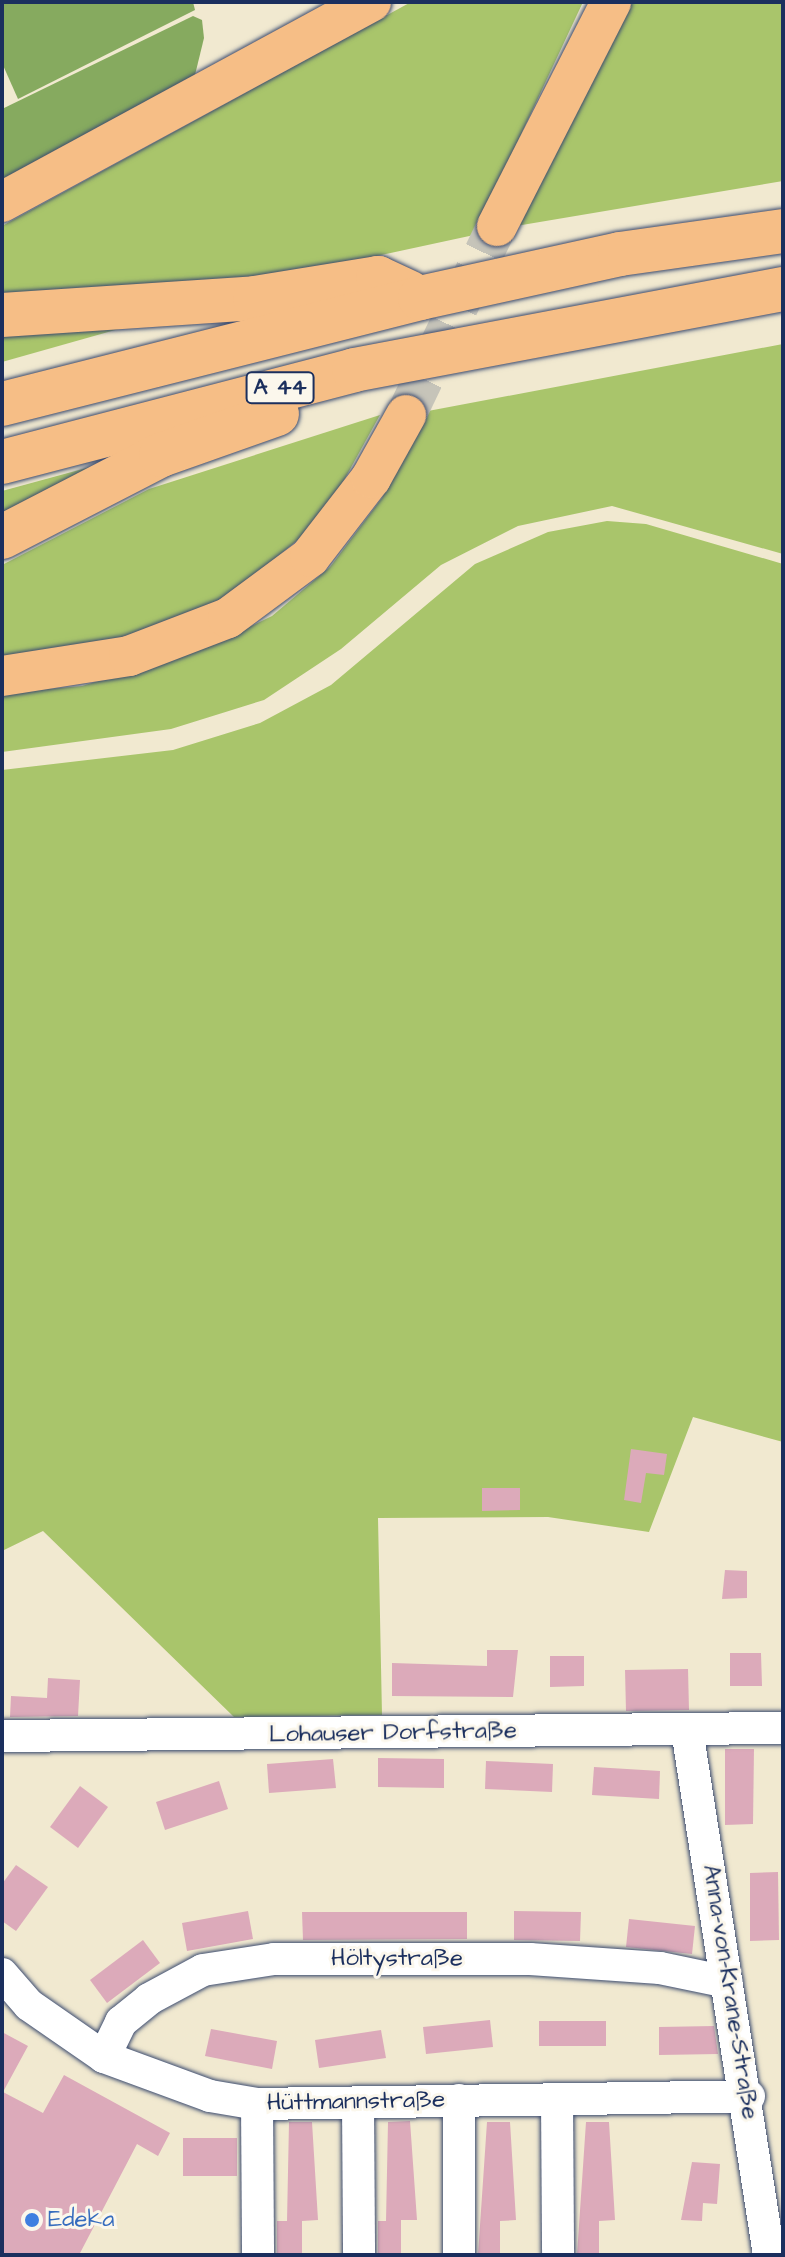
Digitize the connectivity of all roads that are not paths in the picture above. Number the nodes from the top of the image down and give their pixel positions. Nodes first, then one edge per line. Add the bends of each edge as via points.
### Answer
1 (371, 2) edge
2 (611, 2) edge
3 (2, 202) edge
4 (497, 226) tunnel mouth
5 (783, 231) edge
6 (783, 289) edge
7 (420, 298) junction
8 (2, 315) edge
9 (561, 328) junction
10 (2, 404) edge
11 (406, 415) tunnel mouth
12 (2, 462) edge
13 (2, 537) edge
14 (2, 676) edge
15 (783, 1728) edge
16 (687, 1730) junction
17 (2, 1736) edge
18 (2, 1974) edge
19 (727, 1982) junction
20 (104, 2057) junction
21 (749, 2096) junction
22 (459, 2100) junction
23 (557, 2100) junction
24 (358, 2103) junction
25 (257, 2104) junction
26 (258, 2255) edge
27 (359, 2255) edge
28 (459, 2255) edge
29 (558, 2255) edge
30 (769, 2255) edge

1 - 3 main road
2 - 4 main road
5 - 7 highway, A 44 via 620,254
6 - 9 highway, A 44
7 - 8 highway via 378,278 255,298
7 - 10 highway, A 44
9 - 12 highway, A 44 via 260,392
9 - 13 highway via 482,361 281,412 161,455
11 - 14 main road via 371,478 310,557 228,618 129,656
15 - 16 street, Lohauser Dorfstraße
16 - 17 street, Lohauser Dorfstraße
16 - 19 street, Anna-von-Krane-Straße
18 - 20 street, Hüttmannstraße via 29,2005
19 - 20 street, Höltystraße via 660,1968 530,1959 274,1959 203,1970 149,1999 121,2022
19 - 21 street, Anna-von-Krane-Straße
20 - 25 street, Hüttmannstraße via 165,2083
21 - 23 street, Hüttmannstraße
21 - 30 street, Anna-von-Krane-Straße
22 - 23 street, Hüttmannstraße
22 - 24 street, Hüttmannstraße
22 - 28 street
23 - 29 street
24 - 25 street, Hüttmannstraße
24 - 27 street
25 - 26 street

